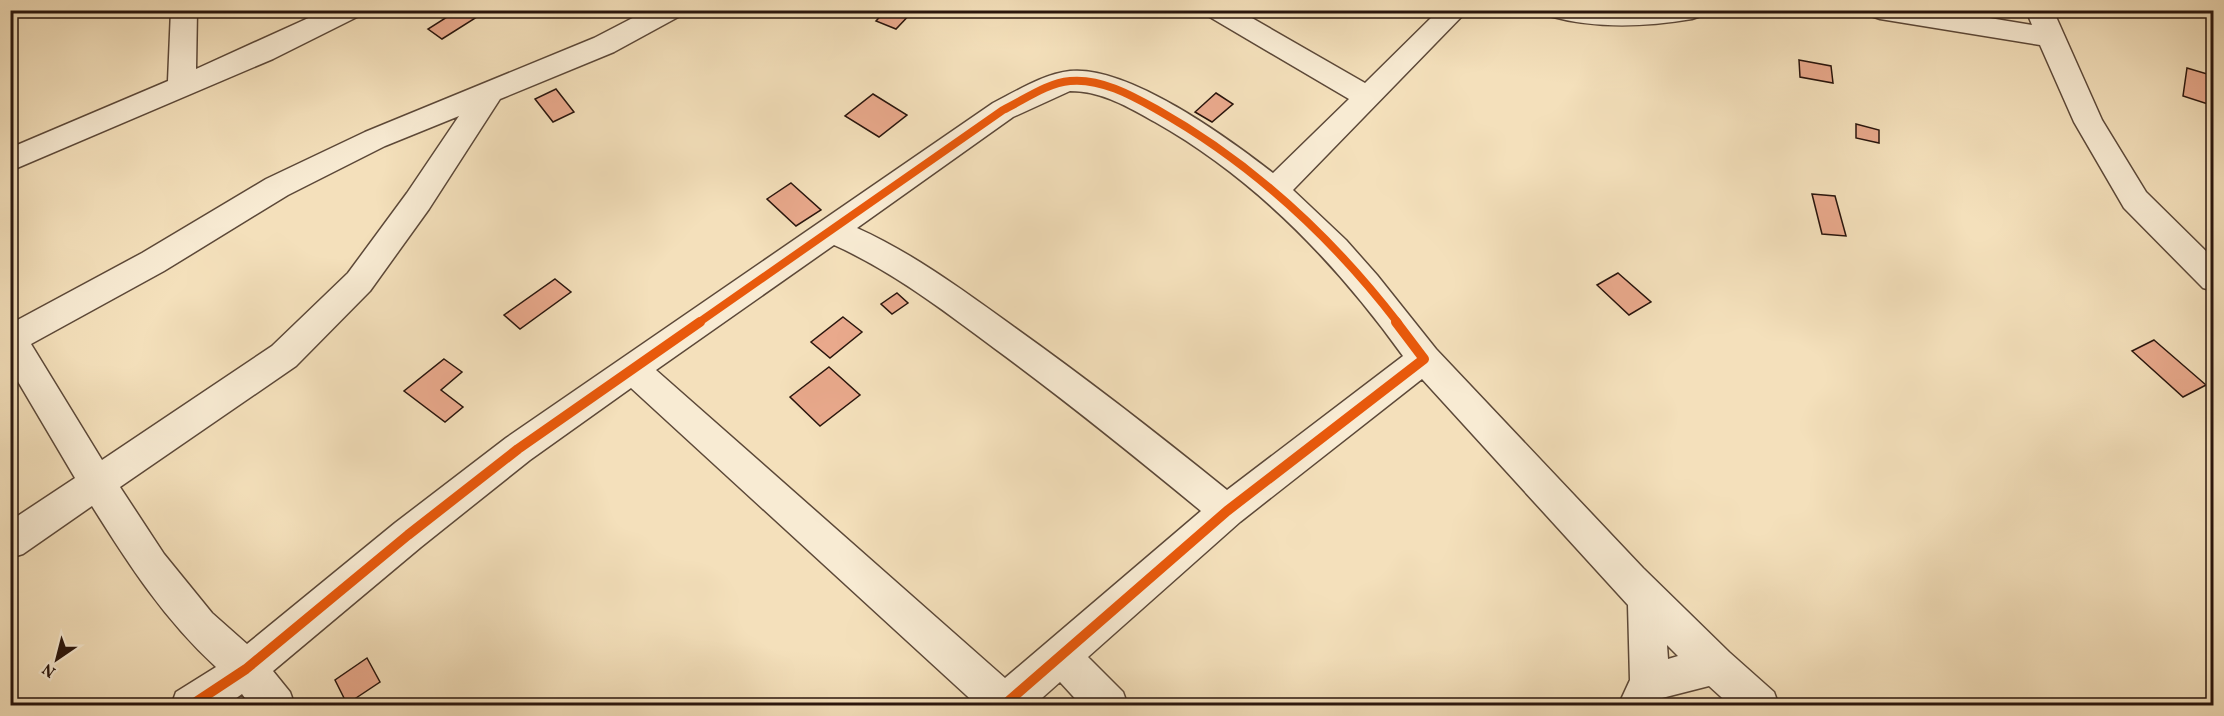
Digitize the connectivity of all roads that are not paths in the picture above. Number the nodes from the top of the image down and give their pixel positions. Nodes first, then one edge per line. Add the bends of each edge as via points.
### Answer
1 (184, 10) edge
2 (350, 10) edge
3 (671, 10) edge
4 (1217, 10) edge
5 (1455, 10) edge
6 (1558, 10) edge
7 (1692, 10) edge
8 (1880, 10) edge
9 (2045, 24) edge
10 (182, 86) junction
11 (490, 92) junction
12 (1368, 97) junction
13 (10, 160) edge
14 (1275, 190) junction
15 (831, 230) junction
16 (2214, 279) edge
17 (11, 340) edge
18 (1424, 359) junction
19 (632, 369) junction
20 (97, 483) junction
21 (1227, 511) junction
22 (10, 542) edge
23 (1647, 600) junction
24 (1061, 656) junction
25 (1714, 666) junction
26 (246, 669) junction
27 (1643, 694) edge
28 (190, 705) edge
29 (276, 705) edge
30 (1004, 705) edge
31 (1109, 705) edge
32 (1760, 705) edge

1 - 10 street
2 - 10 street
3 - 11 street via 604,45
4 - 12 street
5 - 12 street
6 - 7 street via 1628,19
8 - 9 street
9 - 16 street via 2088,122 2135,200
10 - 13 street
11 - 17 street via 375,139 277,188
11 - 20 street via 359,282 284,356
12 - 14 street
14 - 15 street via 1181,122 1108,85 1070,81 1003,110
14 - 18 street via 1389,309
15 - 19 street
15 - 21 street via 907,268 958,304 1106,412
17 - 20 street
18 - 21 street
18 - 23 street
19 - 26 street via 518,449
19 - 30 street
20 - 22 street
20 - 26 street via 151,566 199,626
21 - 24 street
23 - 25 street
23 - 27 street
24 - 30 street
24 - 31 street
25 - 27 street
25 - 32 street
26 - 28 street
26 - 29 street

